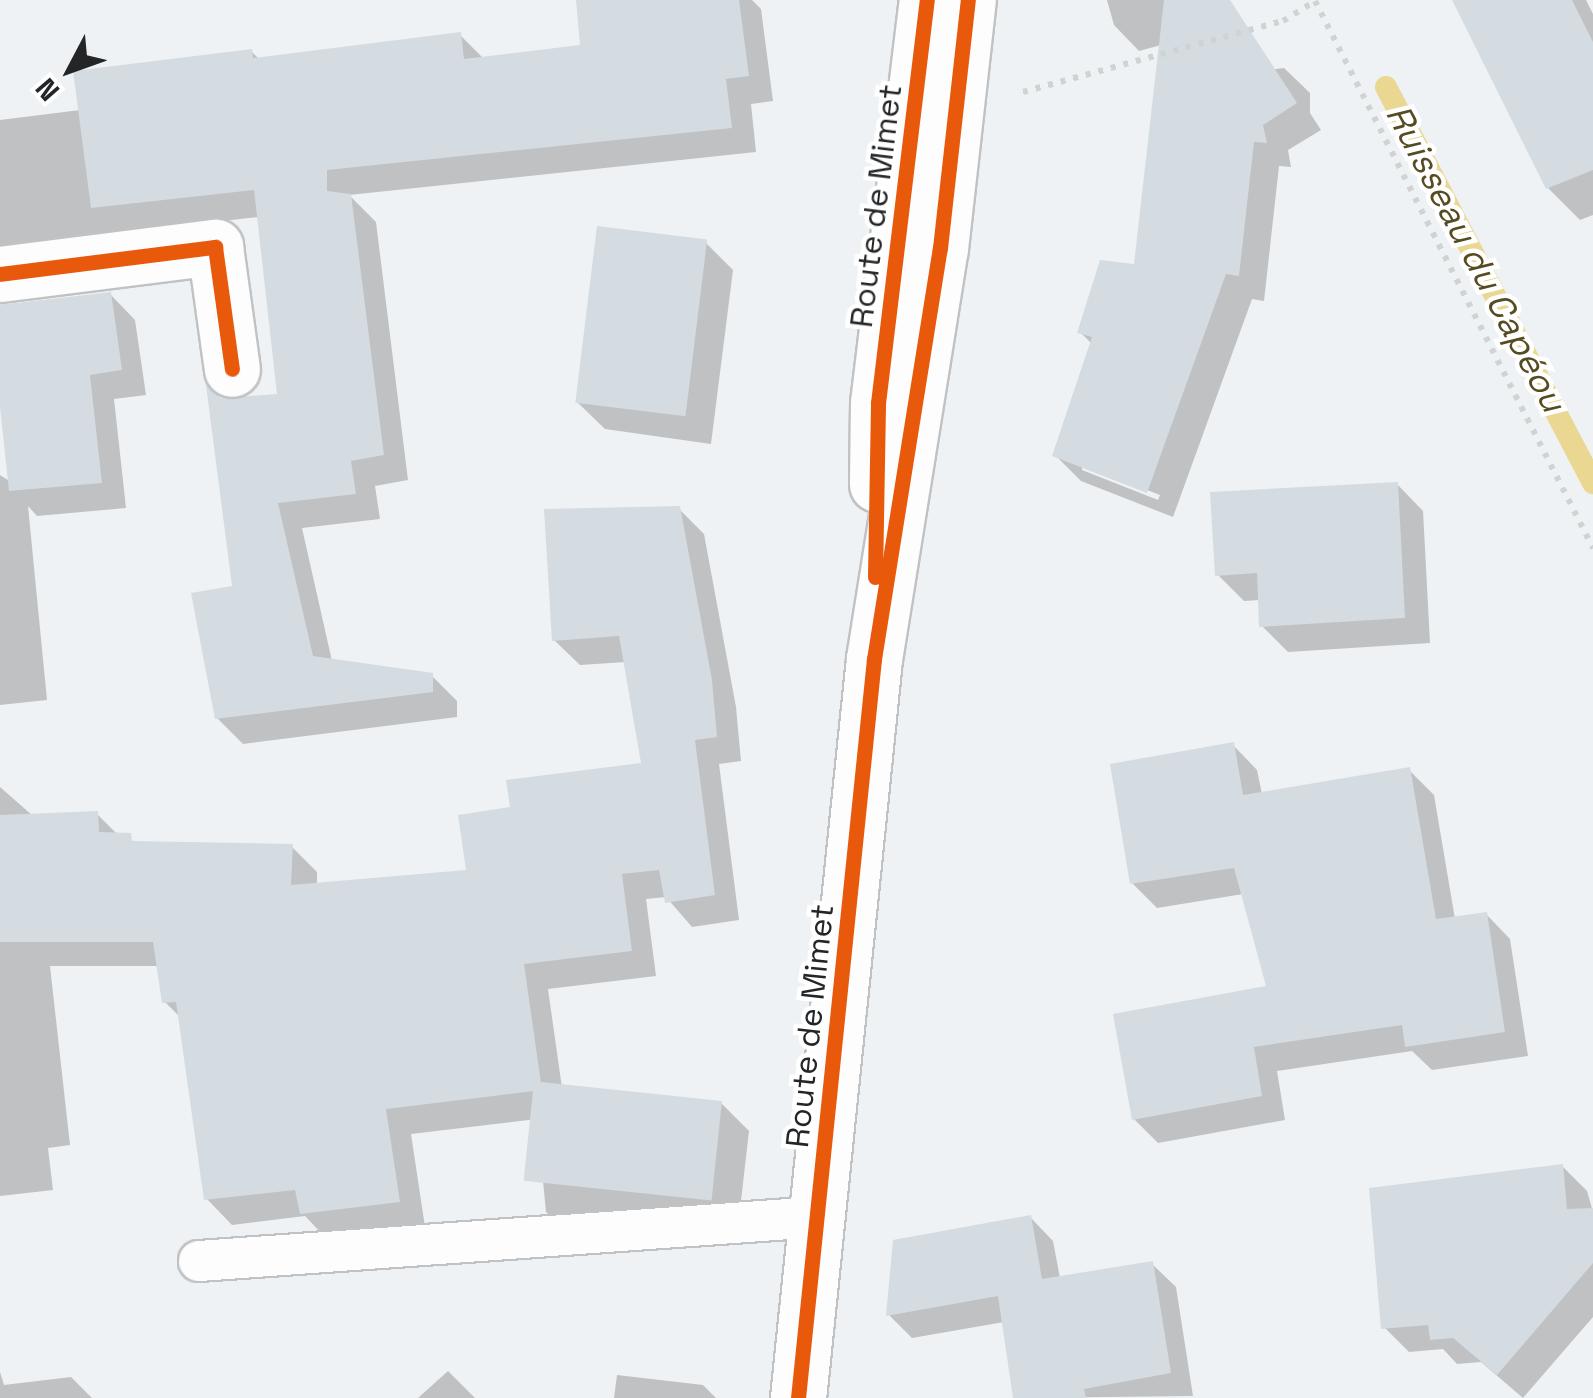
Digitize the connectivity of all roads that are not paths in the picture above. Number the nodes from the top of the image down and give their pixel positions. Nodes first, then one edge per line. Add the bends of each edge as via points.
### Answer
1 (927, 0) edge
2 (968, 0) edge
3 (0, 274) edge
4 (232, 369) dead end
5 (874, 659) junction
6 (818, 1217) junction
7 (198, 1261) dead end
8 (798, 1398) edge

1 - 5 street, Route de Mimet via 878,402
2 - 5 street, Route de Mimet via 923,363
3 - 4 street via 215,247
5 - 6 street, Route de Mimet
6 - 7 lane
6 - 8 street, Route de Mimet

